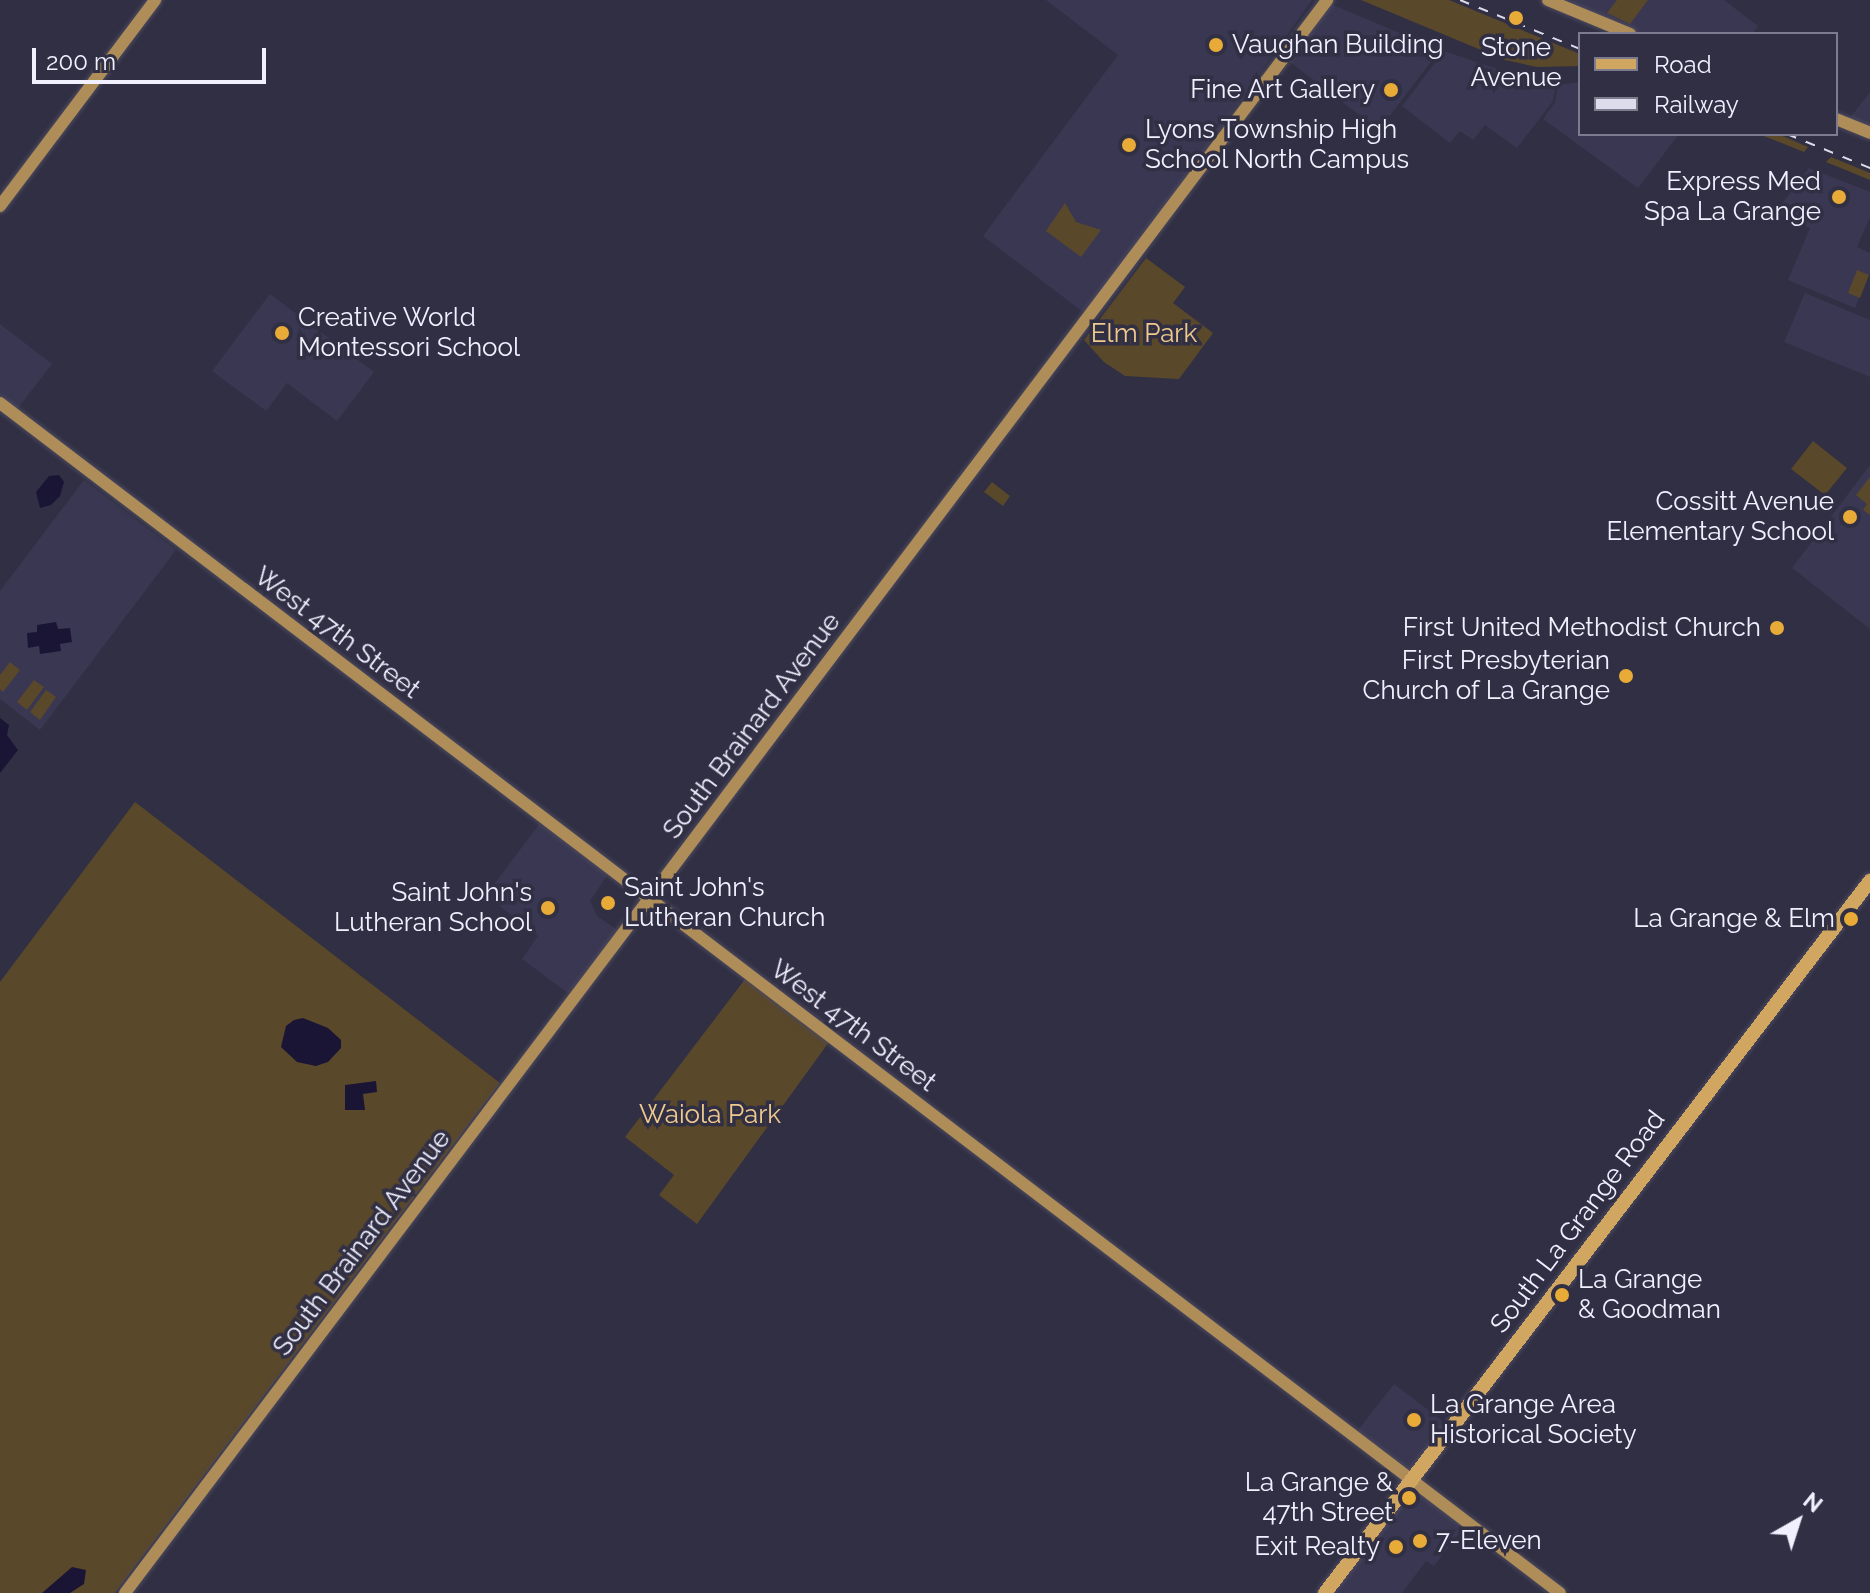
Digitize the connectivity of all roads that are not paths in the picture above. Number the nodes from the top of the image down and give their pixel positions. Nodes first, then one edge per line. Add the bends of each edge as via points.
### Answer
1 (155, 0) edge
2 (1327, 0) edge
3 (1548, 0) edge
4 (1625, 32) edge
5 (1838, 120) edge
6 (1870, 133) edge
7 (0, 206) edge
8 (0, 403) edge
9 (1870, 881) edge
10 (650, 898) junction
11 (1412, 1478) junction
12 (125, 1593) edge
13 (1325, 1593) edge
14 (1560, 1593) edge

1 - 7 street
2 - 10 street, South Brainard Avenue
3 - 4 street
5 - 6 street
8 - 10 street, West 47th Street
9 - 11 main road, South La Grange Road
10 - 11 street, West 47th Street
10 - 12 street, South Brainard Avenue
11 - 13 main road, South La Grange Road
11 - 14 street, West 47th Street

